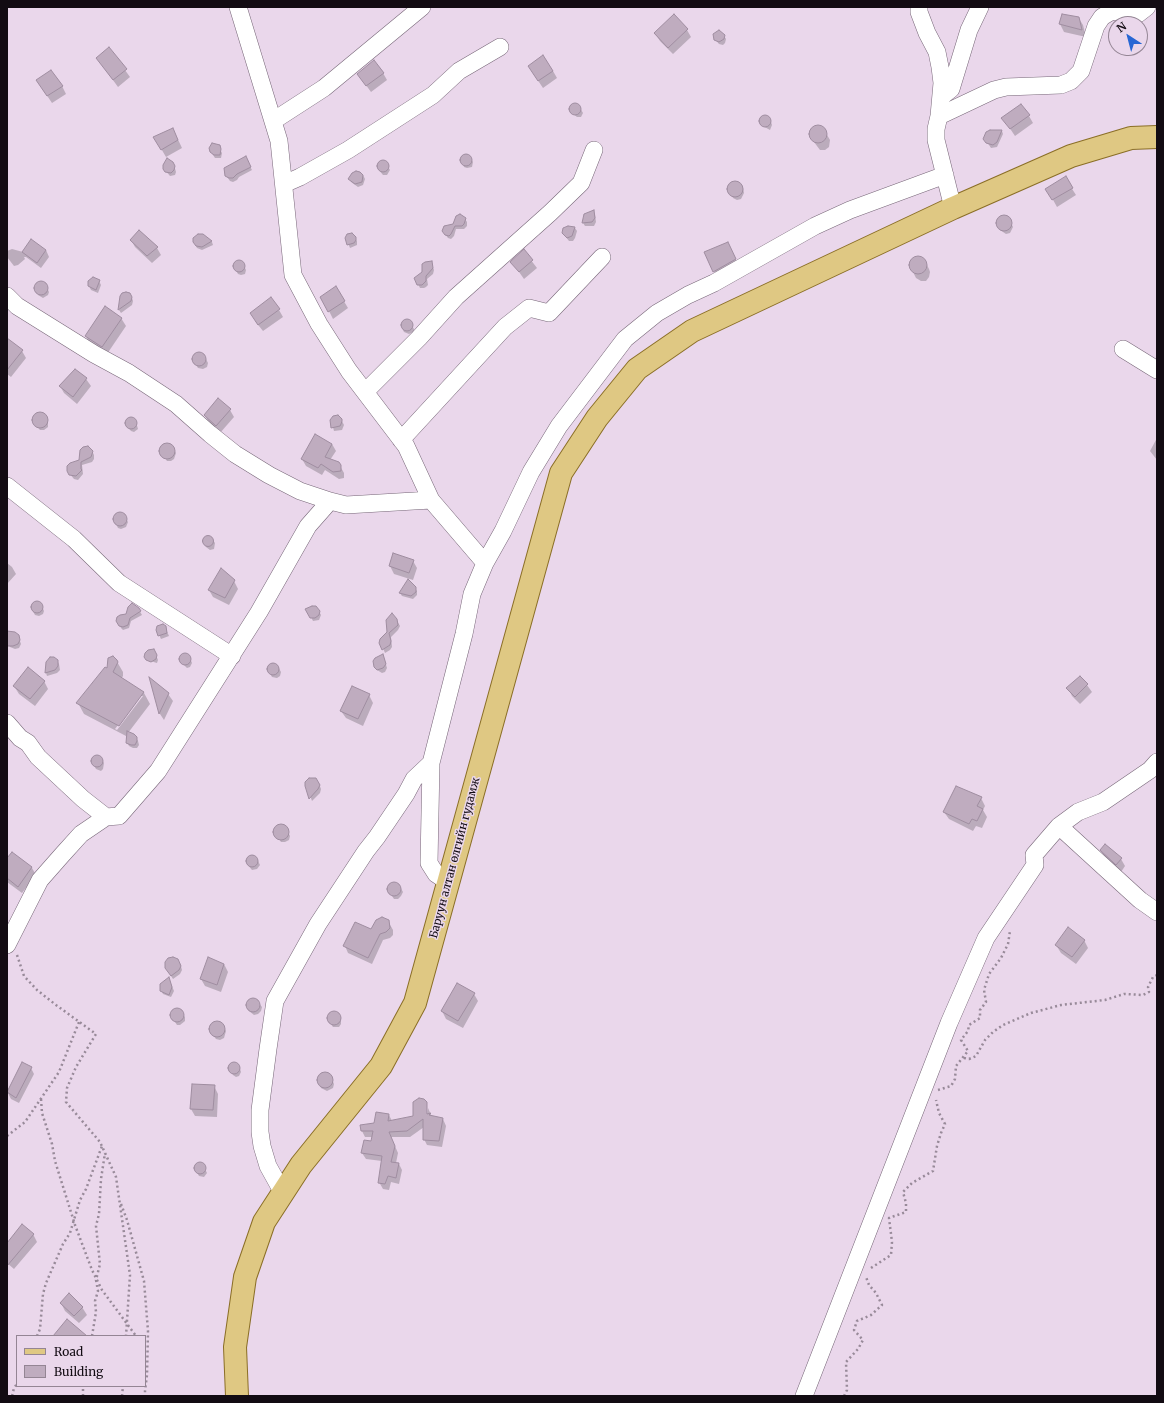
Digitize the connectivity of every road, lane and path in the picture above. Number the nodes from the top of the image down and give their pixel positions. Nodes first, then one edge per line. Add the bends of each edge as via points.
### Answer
1 (238, 7) edge
2 (422, 7) edge
3 (919, 7) edge
4 (980, 7) edge
5 (1147, 7) edge
6 (500, 47) dead end
7 (941, 97) junction
8 (939, 116) junction
9 (273, 121) junction
10 (1157, 137) edge
11 (594, 150) dead end
12 (945, 175) junction
13 (284, 184) junction
14 (953, 208) junction
15 (602, 257) dead end
16 (7, 296) edge
17 (1123, 349) dead end
18 (1157, 370) edge
19 (365, 392) junction
20 (401, 440) junction
21 (7, 486) edge
22 (431, 500) junction
23 (330, 501) junction
24 (485, 563) junction
25 (232, 656) junction
26 (7, 723) edge
27 (431, 763) junction
28 (1154, 770) edge
29 (106, 817) junction
30 (1059, 826) junction
31 (448, 882) junction
32 (1157, 912) edge
33 (1011, 926) dead end
34 (10, 940) edge
35 (1157, 975) edge
36 (79, 1022) junction
37 (964, 1058) junction
38 (41, 1099) junction
39 (7, 1136) edge
40 (102, 1146) junction
41 (105, 1153) junction
42 (283, 1193) junction
43 (119, 1200) junction
44 (74, 1220) junction
45 (869, 1269) dead end
46 (866, 1274) dead end
47 (96, 1280) junction
48 (127, 1323) junction
49 (37, 1335) edge
50 (92, 1335) edge
51 (126, 1335) edge
52 (135, 1335) edge
53 (146, 1350) edge
54 (16, 1385) edge
55 (146, 1386) edge
56 (12, 1396) edge
57 (237, 1396) edge
58 (804, 1396) edge
59 (844, 1396) edge

1 - 9 street
2 - 9 street via 324,88
3 - 7 street via 927,33 937,52 942,83
4 - 7 street via 969,30 951,89
5 - 8 street via 1138,14 1112,11 1102,17 1096,26 1081,72 1071,81 1061,85 1006,87 994,90
6 - 13 street via 459,71 433,95 348,150
7 - 8 street
8 - 12 street via 936,140
9 - 13 street via 279,141
10 - 14 main road, Баруун алтан өлгийн гудамж via 1131,138 1071,156
11 - 19 street via 581,183 456,297
12 - 14 street
12 - 24 street via 850,210 815,226 657,313 625,338 559,426 535,465
13 - 19 street via 294,275 319,324
14 - 31 main road, Баруун алтан өлгийн гудамж via 692,331 637,369 597,418 561,473
15 - 20 street via 549,313 529,308 505,327
16 - 23 street via 17,306 176,404 235,454 300,491
17 - 18 street
19 - 20 street
20 - 22 street
21 - 25 street via 74,539 119,583
22 - 23 street via 346,504
22 - 24 street
23 - 25 street via 308,526
24 - 27 street via 472,594
25 - 29 street via 158,771 119,816
26 - 29 street via 83,800
27 - 31 street via 429,863 436,874
27 - 42 street via 414,779 318,924 276,1001 260,1110 260,1132 268,1166
28 - 30 street via 1103,802 1078,812
29 - 34 street via 81,834 40,880
30 - 32 street via 1140,900
30 - 58 street via 1034,855 1035,865 986,938 949,1023
31 - 42 main road, Баруун алтан өлгийн гудамж via 415,1003 381,1066 301,1165
33 - 37 path via 1008,944 989,974 984,990 986,1002 980,1010 980,1018 969,1025 961,1040 968,1051
34 - 36 path via 24,976 37,990
35 - 37 path via 1148,987 1149,992 1143,995 1124,994 1105,1000 1030,1013 993,1032 976,1056
36 - 38 path via 59,1072
36 - 40 path via 96,1034 76,1067 67,1088 66,1102
37 - 45 path via 956,1066 955,1079 951,1086 937,1091 936,1100 945,1124 937,1146 933,1171 912,1183 903,1192 906,1212 889,1218 891,1255
38 - 39 path via 24,1122
38 - 44 path via 42,1113 55,1161
40 - 41 path
40 - 44 path
41 - 43 path via 116,1177
41 - 47 path via 96,1226 100,1264
42 - 57 main road, Баруун алтан өлгийн гудамж via 264,1222 245,1277 235,1347
43 - 48 path via 130,1275
43 - 53 path via 144,1281 148,1331
44 - 47 path
44 - 49 path via 46,1283
46 - 59 path via 869,1285 882,1305 871,1314 857,1320 854,1330 863,1340 846,1362 847,1390
47 - 48 path
47 - 50 path via 98,1291
48 - 51 path
48 - 52 path
53 - 55 path
54 - 56 path

